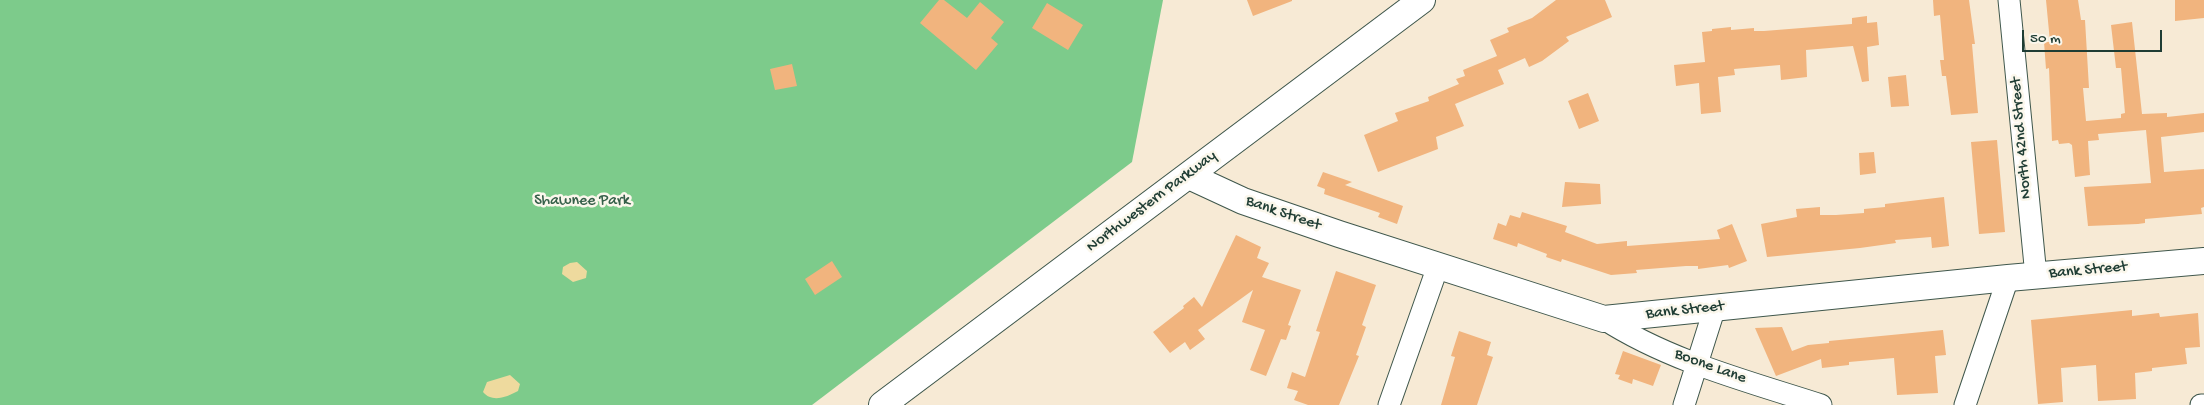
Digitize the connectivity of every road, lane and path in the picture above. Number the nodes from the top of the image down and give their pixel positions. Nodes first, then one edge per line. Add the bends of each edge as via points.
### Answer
1 (1422, 0) edge
2 (2009, 0) edge
3 (1189, 176) junction
4 (2204, 261) edge
5 (1438, 266) junction
6 (2036, 276) junction
7 (2008, 278) junction
8 (1715, 307) junction
9 (1604, 319) junction
10 (1697, 365) junction
11 (882, 405) edge
12 (1390, 405) edge
13 (1684, 405) edge
14 (1820, 405) edge
15 (1965, 405) edge

1 - 3 street, Northwestern Parkway
2 - 6 street, North 42nd Street
3 - 5 street, Bank Street via 1243,201
3 - 11 street, Northwestern Parkway
4 - 6 street, Bank Street
5 - 9 street, Bank Street
5 - 12 street
6 - 7 street, Bank Street
7 - 8 street, Bank Street
7 - 15 street
8 - 9 street, Bank Street
8 - 10 street
9 - 10 street, Boone Lane via 1628,335
10 - 13 street
10 - 14 street, Boone Lane

